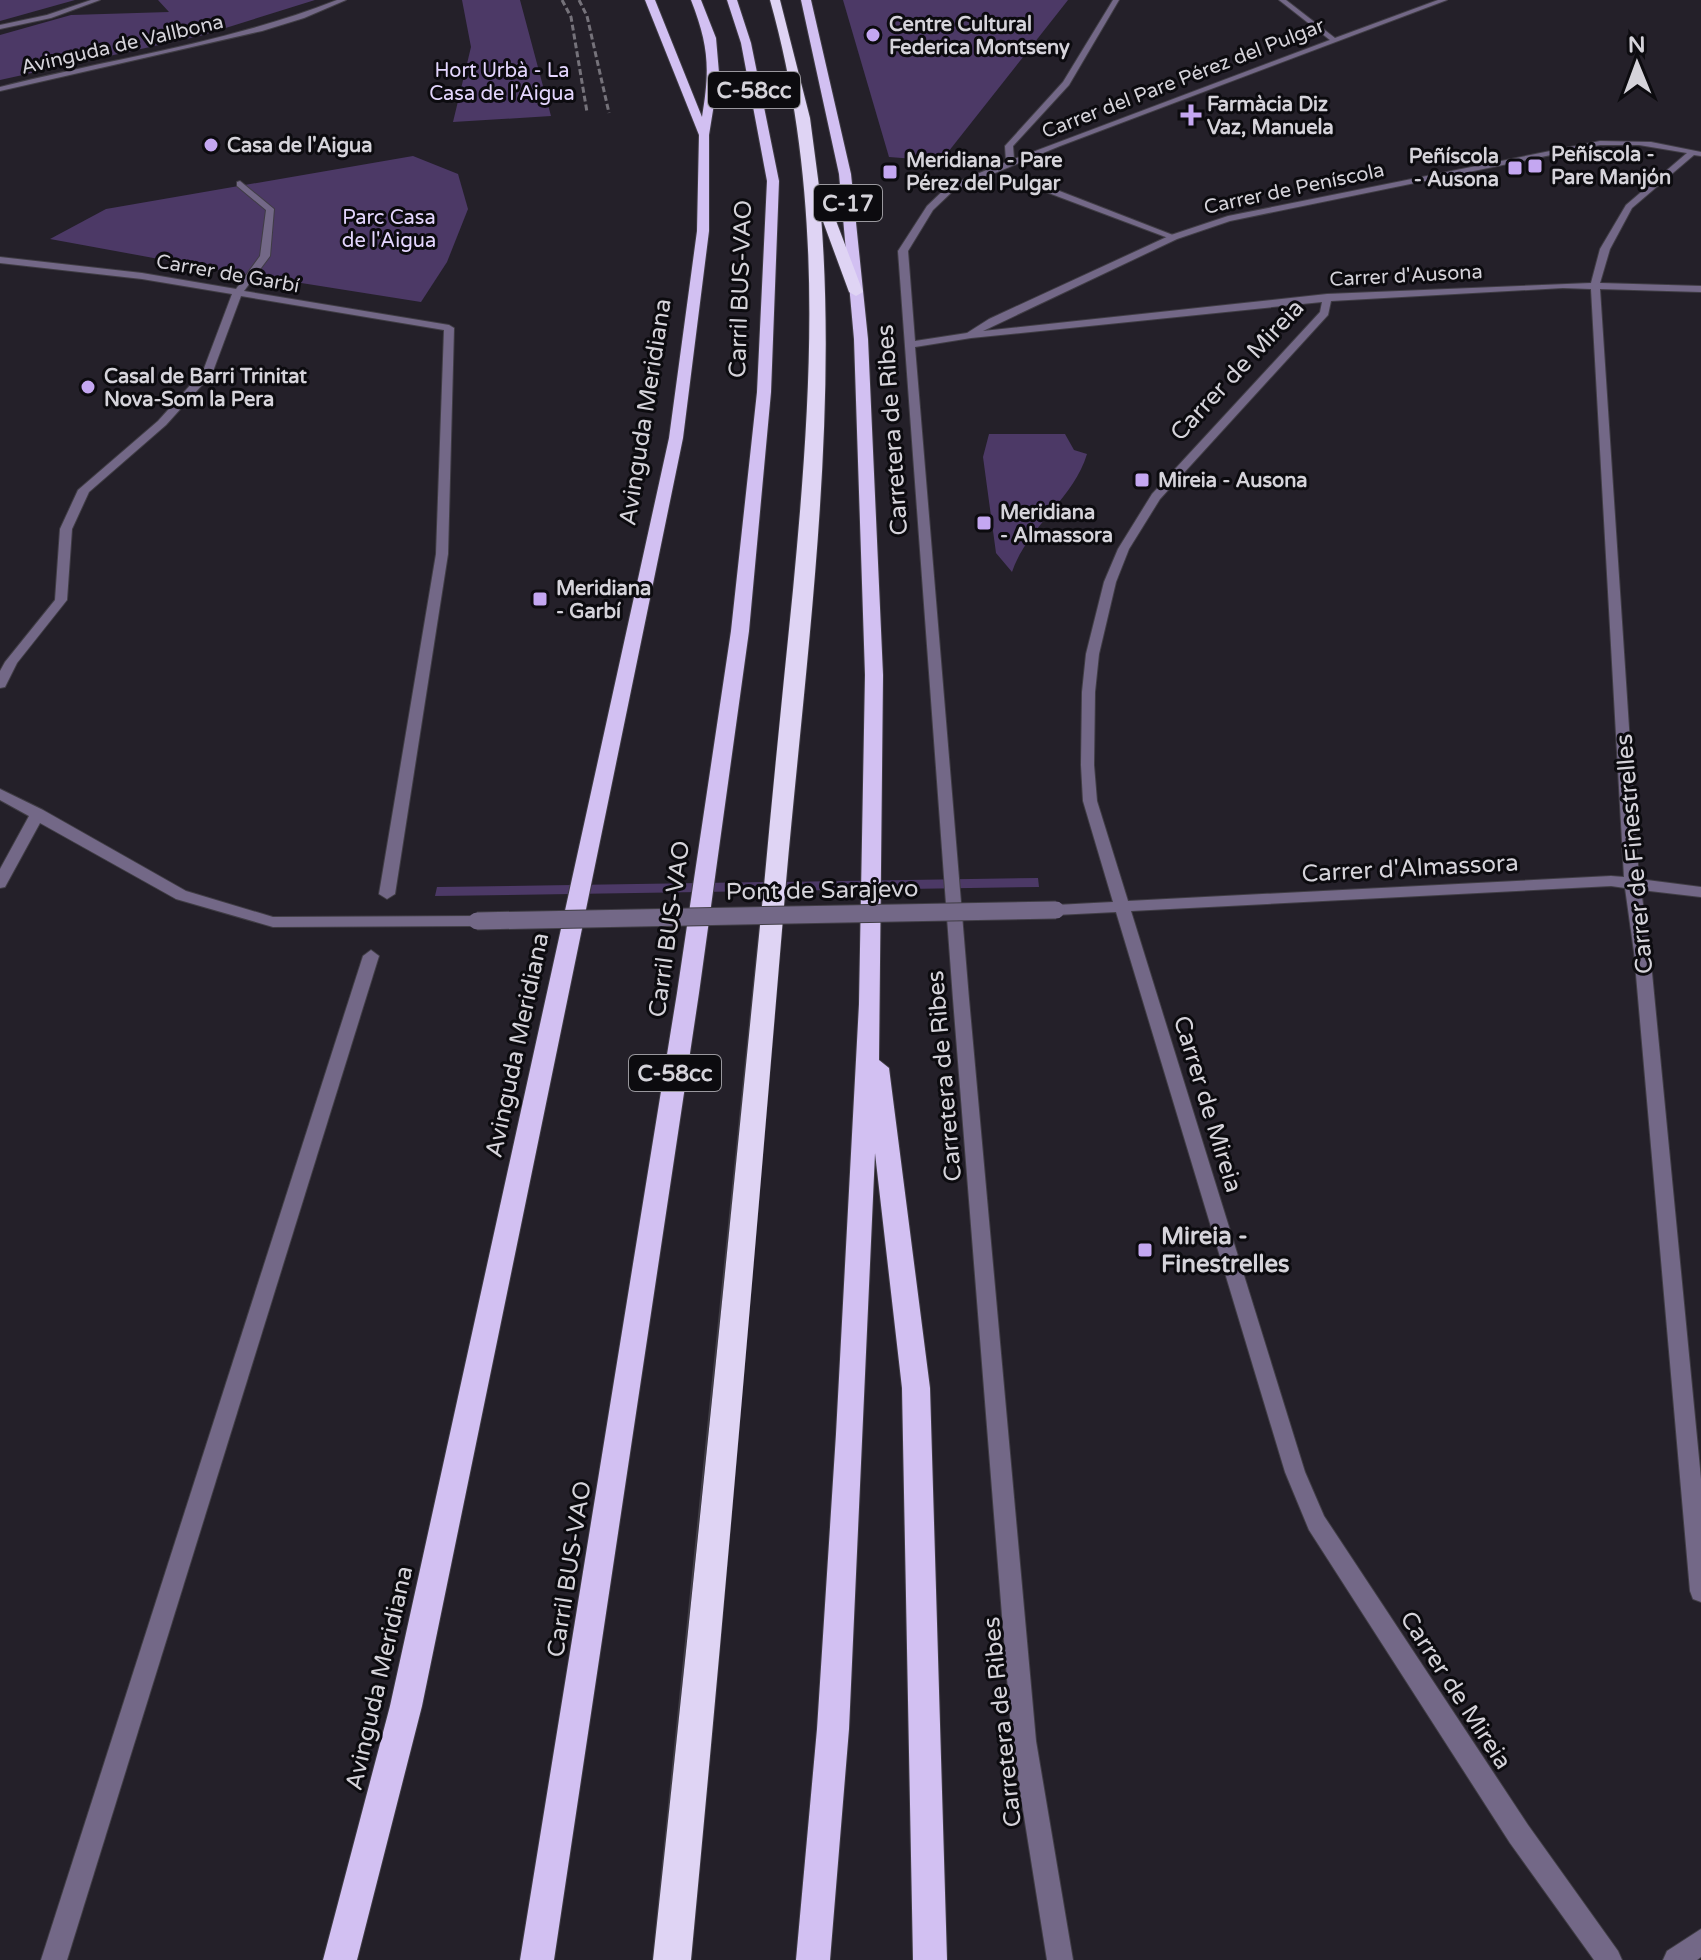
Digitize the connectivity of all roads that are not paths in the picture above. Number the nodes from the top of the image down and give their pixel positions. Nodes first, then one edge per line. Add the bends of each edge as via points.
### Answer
1 (97, 0) edge
2 (343, 0) edge
3 (650, 0) edge
4 (696, 0) edge
5 (732, 0) edge
6 (806, 0) edge
7 (1116, 0) edge
8 (1282, 0) edge
9 (1444, 0) edge
10 (775, 6) edge
11 (0, 27) edge
12 (1335, 41) junction
13 (0, 89) edge
14 (704, 135) junction
15 (1020, 137) junction
16 (1057, 144) junction
17 (1697, 153) edge
18 (1010, 163) junction
19 (813, 175) junction
20 (240, 184) dead end
21 (1041, 187) dead end
22 (939, 197) joint
23 (1174, 237) junction
24 (0, 260) edge
25 (1595, 284) junction
26 (1701, 289) edge
27 (856, 292) junction
28 (237, 294) junction
29 (1327, 297) junction
30 (970, 335) junction
31 (910, 345) junction
32 (0, 684) edge
33 (0, 794) edge
34 (38, 813) junction
35 (1632, 881) junction
36 (0, 883) edge
37 (1701, 892) edge
38 (387, 894) dead end
39 (1120, 908) junction
40 (371, 956) dead end
41 (870, 1004) junction
42 (1701, 1591) edge
43 (1701, 1942) edge
44 (54, 1960) edge
45 (340, 1960) edge
46 (537, 1960) edge
47 (672, 1960) edge
48 (813, 1960) edge
49 (930, 1960) edge
50 (1060, 1960) edge
51 (1609, 1960) edge
52 (1676, 1960) edge

1 - 11 street
2 - 13 street, Avinguda de Vallbona via 237,35
3 - 14 highway
4 - 14 highway, Avinguda Meridiana via 713,58
5 - 46 highway, Carril BUS-VAO / C-58cc via 746,43 773,181 764,392 740,631 702,899
6 - 27 highway, C-17 via 843,158
7 - 15 street via 1066,83
8 - 12 street
9 - 12 street, Carrer del Pare Pérez del Pulgar
10 - 19 highway via 798,75
12 - 16 street, Carrer del Pare Pérez del Pulgar
14 - 45 highway, Avinguda Meridiana via 703,231 676,438 406,1706
15 - 16 street
15 - 18 street via 1009,146
16 - 18 street, Carrer del Pare Pérez del Pulgar
17 - 23 street, Carrer de Peníscola via 1658,144 1600,143 1228,219
17 - 25 street, Carrer de Finestrelles via 1629,207 1605,249
18 - 22 street, Carrer del Pare Pérez del Pulgar
19 - 27 highway
19 - 47 highway via 819,331 812,479
20 - 28 street via 270,209 265,256
21 - 23 street
22 - 31 street, Carretera de Ribes via 903,251
23 - 30 street, Carrer de Peníscola
24 - 28 street, Carrer de Garbí via 142,276
25 - 26 street, Carrer d'Ausona
25 - 29 street, Carrer d'Ausona
25 - 35 street, Carrer de Finestrelles
27 - 41 highway via 874,675
28 - 32 street via 208,372 162,423 84,490 66,529 61,600 11,662
28 - 38 street, Carrer de Garbí via 449,328 442,554
29 - 30 street, Carrer d'Ausona
29 - 39 street, Carrer de Mireia via 1325,313 1153,500 1116,564 1094,654 1085,749 1090,801
30 - 31 street, Carrer de Peníscola
31 - 50 street, Carretera de Ribes via 1024,1741
33 - 34 street, Pont de Sarajevo
34 - 36 street
34 - 39 street, Pont de Sarajevo, bridge via 181,895 273,922
35 - 37 street, Carrer d'Almassora
35 - 39 street, Carrer d'Almassora
35 - 42 street, Carrer de Finestrelles
39 - 51 street, Carrer de Mireia via 1316,1523 1519,1834
40 - 44 street
41 - 48 highway via 833,1729
41 - 49 highway via 916,1388
43 - 52 street

